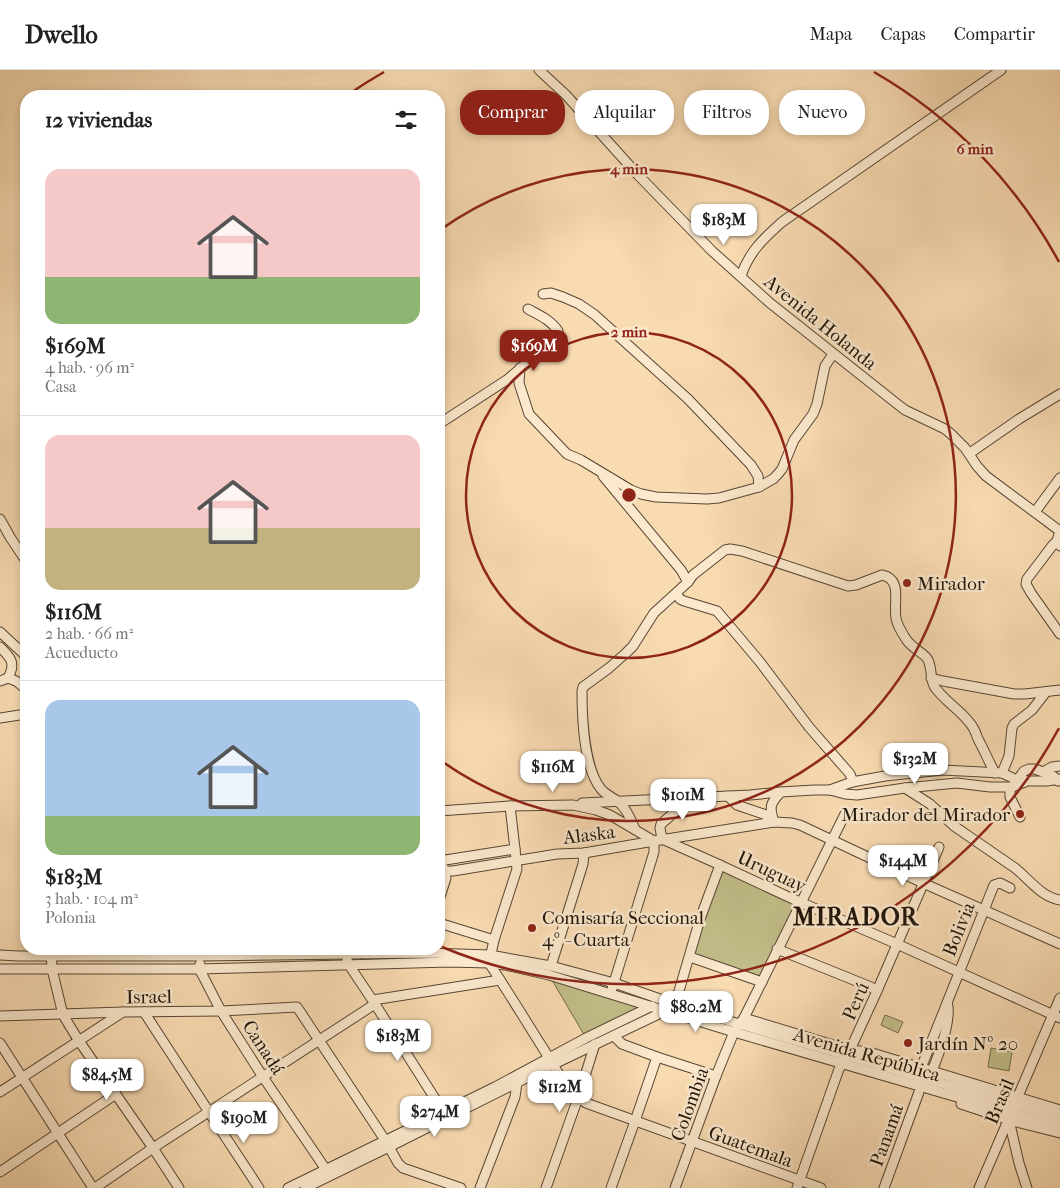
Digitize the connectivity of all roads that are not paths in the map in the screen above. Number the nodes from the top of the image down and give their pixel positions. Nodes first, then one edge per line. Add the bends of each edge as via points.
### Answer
1 (538, 70) edge
2 (1001, 70) edge
3 (740, 276) junction
4 (544, 294) dead end
5 (528, 309) dead end
6 (833, 354) junction
7 (520, 368) junction
8 (1060, 394) edge
9 (445, 420) edge
10 (970, 453) junction
11 (598, 470) junction
12 (1060, 478) edge
13 (759, 487) junction
14 (1035, 512) junction
15 (0, 519) edge
16 (1060, 531) edge
17 (1059, 544) edge
18 (20, 551) edge
19 (688, 582) junction
20 (676, 594) junction
21 (0, 632) edge
22 (1060, 634) edge
23 (0, 647) edge
24 (20, 650) edge
25 (931, 678) junction
26 (4, 680) edge
27 (20, 684) edge
28 (1060, 690) edge
29 (1046, 692) junction
30 (20, 715) edge
31 (0, 718) edge
32 (1060, 766) edge
33 (1043, 772) junction
34 (998, 773) junction
35 (1059, 780) edge
36 (853, 782) junction
37 (1015, 783) junction
38 (905, 788) junction
39 (830, 790) junction
40 (781, 792) junction
41 (728, 796) junction
42 (691, 798) junction
43 (617, 801) junction
44 (568, 804) junction
45 (510, 806) junction
46 (445, 811) edge
47 (844, 814) dead end
48 (1020, 817) dead end
49 (773, 819) junction
50 (635, 829) junction
51 (658, 840) junction
52 (832, 841) junction
53 (939, 847) dead end
54 (516, 849) junction
55 (584, 854) junction
56 (517, 861) junction
57 (445, 862) edge
58 (720, 864) junction
59 (445, 866) edge
60 (923, 884) junction
61 (1010, 888) dead end
62 (1060, 900) edge
63 (802, 902) junction
64 (983, 910) junction
65 (445, 925) edge
66 (494, 940) junction
67 (898, 944) junction
68 (1060, 944) edge
69 (777, 950) junction
70 (445, 953) edge
71 (0, 955) edge
72 (25, 955) edge
73 (51, 955) edge
74 (150, 955) edge
75 (229, 955) edge
76 (346, 955) edge
77 (200, 956) junction
78 (690, 957) junction
79 (490, 959) junction
80 (349, 964) junction
81 (552, 966) junction
82 (0, 969) edge
83 (52, 969) junction
84 (199, 969) junction
85 (959, 972) junction
86 (500, 980) junction
87 (762, 982) junction
88 (614, 983) junction
89 (877, 991) junction
90 (611, 994) junction
91 (1060, 998) edge
92 (660, 1000) junction
93 (374, 1002) junction
94 (947, 1002) junction
95 (673, 1003) junction
96 (651, 1006) junction
97 (665, 1010) junction
98 (221, 1011) junction
99 (123, 1012) junction
100 (144, 1012) junction
101 (63, 1015) junction
102 (0, 1016) edge
103 (1057, 1016) edge
104 (649, 1018) junction
105 (737, 1028) junction
106 (614, 1036) junction
107 (79, 1041) junction
108 (318, 1041) junction
109 (0, 1043) edge
110 (595, 1044) junction
111 (657, 1057) junction
112 (844, 1059) junction
113 (550, 1061) junction
114 (921, 1068) junction
115 (932, 1071) junction
116 (263, 1076) junction
117 (716, 1076) junction
118 (22, 1077) junction
119 (517, 1083) junction
120 (0, 1092) edge
121 (919, 1092) junction
122 (116, 1094) junction
123 (578, 1098) junction
124 (1013, 1109) junction
125 (1060, 1110) edge
126 (209, 1112) junction
127 (445, 1115) junction
128 (1060, 1118) edge
129 (635, 1121) junction
130 (1060, 1127) edge
131 (57, 1133) junction
132 (1060, 1133) edge
133 (692, 1142) junction
134 (387, 1144) junction
135 (153, 1148) junction
136 (0, 1172) edge
137 (328, 1173) junction
138 (798, 1184) edge
139 (94, 1188) edge
140 (178, 1188) edge
141 (259, 1188) edge
142 (288, 1188) edge
143 (305, 1188) edge
144 (460, 1188) edge
145 (480, 1188) edge
146 (546, 1188) edge
147 (610, 1188) edge
148 (676, 1188) edge
149 (821, 1188) edge
150 (884, 1188) edge
151 (979, 1188) edge
152 (1027, 1188) edge

1 - 3 street, Avenida Holanda
2 - 3 street via 782,222 752,252
3 - 6 street, Avenida Holanda
4 - 13 street via 563,296 595,315 688,399 747,460 756,471
5 - 7 street via 558,331 553,341
6 - 10 street, Avenida Holanda via 905,410 951,434
6 - 13 street via 825,366 817,404 794,440 782,469
7 - 9 street
7 - 11 street via 519,383 532,418 565,452
8 - 10 street
10 - 14 street, Avenida Holanda via 982,472
11 - 13 street via 631,490 656,497 719,498
11 - 19 street
12 - 14 street
14 - 16 street, Avenida Holanda
15 - 18 street
16 - 17 street
17 - 22 street via 1052,546 1026,584
19 - 20 street
19 - 25 street via 700,569 730,549 848,586 886,576 896,588 896,618 900,628 912,647 928,660
20 - 36 street via 684,601 717,611 850,774
20 - 43 street via 651,617 633,646 582,691 589,764 601,789
21 - 24 street
23 - 26 street via 13,666
25 - 29 street via 1014,694
25 - 34 street via 937,690 972,724
26 - 27 street
28 - 29 street
29 - 34 street via 1032,710 1014,724 1010,756
30 - 31 street
32 - 33 street
33 - 35 street
33 - 37 street via 1029,769
34 - 36 street via 942,770
34 - 37 street
35 - 37 street
36 - 39 street
37 - 38 street via 990,787 958,783
37 - 48 street via 1010,797
38 - 39 street via 858,794
38 - 62 street via 1015,868 1046,895
39 - 40 street
40 - 41 street
40 - 49 street via 771,805
41 - 42 street
41 - 49 street via 737,805
42 - 43 street
42 - 51 street via 661,824
43 - 44 street
43 - 50 street via 626,810
44 - 45 street
44 - 50 street, Uruguay via 610,815
45 - 46 street
45 - 54 street
47 - 52 street, Colombia
49 - 51 street, Alaska
49 - 52 street via 800,825
50 - 51 street, Uruguay
51 - 55 street, Alaska
51 - 58 street, Uruguay
51 - 88 street
52 - 60 street
52 - 63 street, Colombia
53 - 60 street, Perú
54 - 56 street
54 - 57 street
55 - 56 street, Alaska via 557,854
55 - 81 street
56 - 59 street, Alaska via 453,871
56 - 66 street via 516,875
58 - 63 street, Uruguay
58 - 78 street
60 - 64 street
60 - 67 street, Perú
61 - 64 street, Bolivia via 994,884
63 - 67 street, Uruguay
63 - 69 street, Colombia
64 - 68 street
64 - 85 street, Bolivia
65 - 66 street
66 - 79 street
67 - 85 street, Uruguay
67 - 89 street, Perú
69 - 87 street, Colombia
69 - 89 street
70 - 79 street
71 - 72 street
73 - 83 street
74 - 77 street
75 - 77 street
76 - 80 street
77 - 84 street
78 - 87 street
78 - 95 street
79 - 80 street
79 - 81 street
79 - 86 street, Guatemala
79 - 90 street
80 - 84 street
80 - 93 street
81 - 88 street
82 - 83 street
83 - 84 street
83 - 101 street
84 - 98 street, Canadá
85 - 94 street, Bolivia
85 - 103 street, Uruguay
86 - 93 street
86 - 113 street, Guatemala
87 - 105 street, Colombia
88 - 90 street
88 - 92 street
89 - 112 street, Perú
90 - 96 street
91 - 103 street, Brasil
92 - 95 street
92 - 96 street
93 - 108 street
93 - 127 street
94 - 114 street, Bolivia
94 - 115 street, Bolivia via 948,1018
95 - 97 street
95 - 105 street
96 - 97 street
96 - 113 street via 586,1038
97 - 104 street
97 - 105 street
98 - 100 street, Israel
98 - 108 street, Israel via 298,1007
98 - 116 street, Canadá
99 - 100 street, Israel
99 - 101 street, Israel
99 - 107 street
100 - 126 street
101 - 102 street, Israel
101 - 107 street
103 - 124 street, Brasil
104 - 105 street via 662,1015
104 - 106 street
105 - 112 street
105 - 112 street
105 - 117 street, Colombia
106 - 110 street
106 - 111 street via 622,1044
107 - 118 street
107 - 122 street
108 - 116 street
108 - 134 street
109 - 118 street
110 - 113 street
110 - 123 street
111 - 117 street
111 - 129 street
112 - 114 street via 869,1052
112 - 121 street
112 - 124 street, Avenida República
112 - 138 street, Perú
113 - 119 street
113 - 123 street, Guatemala
113 - 127 street
114 - 115 street
115 - 124 street
116 - 126 street
116 - 137 street, Canadá
117 - 133 street, Colombia
118 - 120 street
118 - 131 street
119 - 127 street
119 - 145 street via 515,1097
121 - 124 street via 956,1103
121 - 150 street, Panamá
122 - 131 street
122 - 135 street
123 - 129 street, Guatemala
123 - 146 street
124 - 125 street
124 - 128 street, Avenida República
124 - 130 street, Avenida República
124 - 132 street
124 - 151 street, Brasil
124 - 152 street via 1019,1163
126 - 135 street
126 - 141 street
127 - 134 street
129 - 133 street, Guatemala
129 - 147 street
131 - 136 street
131 - 139 street
133 - 138 street, Guatemala
133 - 148 street, Colombia
134 - 137 street
134 - 144 street via 403,1168
135 - 139 street
135 - 140 street
137 - 142 street
137 - 143 street
138 - 149 street, Guatemala

